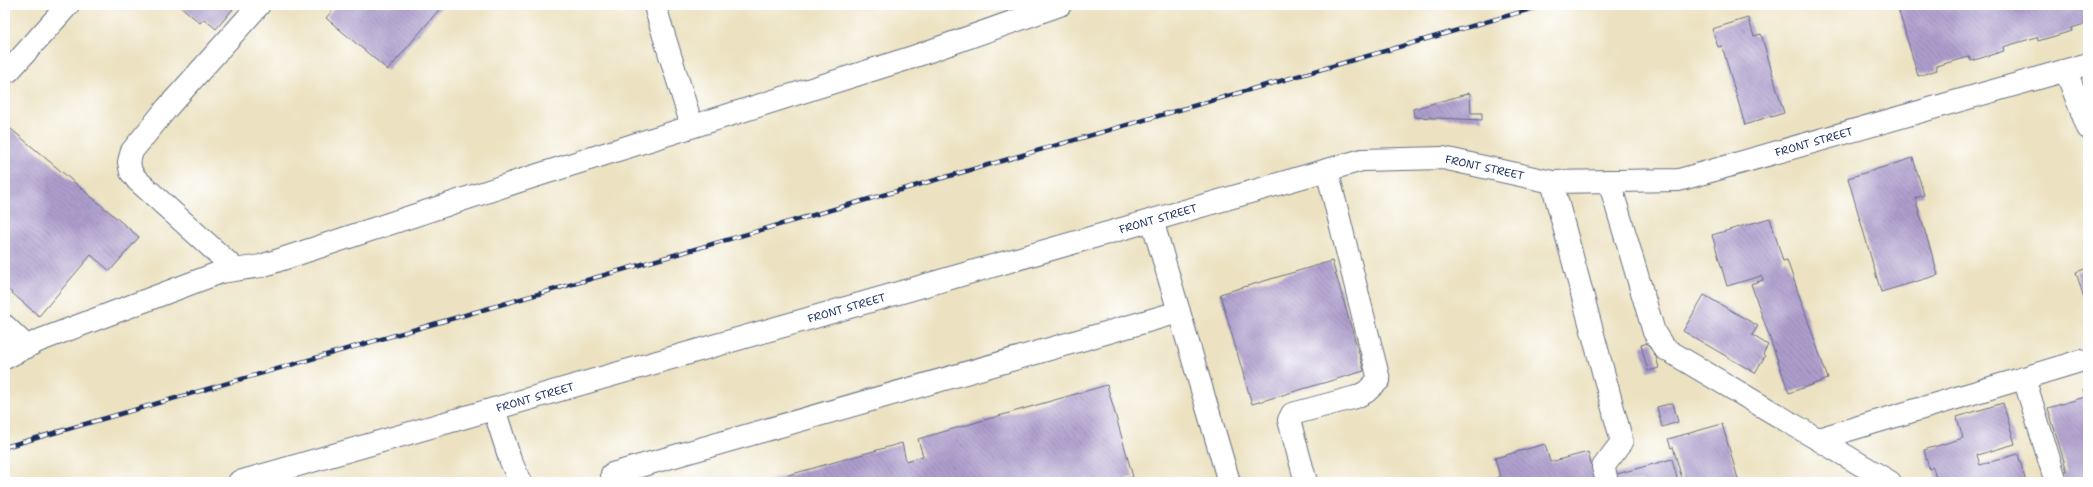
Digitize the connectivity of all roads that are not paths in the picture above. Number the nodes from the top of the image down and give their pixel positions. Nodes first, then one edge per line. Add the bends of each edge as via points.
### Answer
1 (68, 5) edge
2 (259, 5) edge
3 (1060, 5) edge
4 (657, 7) edge
5 (2088, 64) edge
6 (5, 68) edge
7 (2066, 71) junction
8 (692, 126) junction
9 (2088, 128) edge
10 (1327, 170) junction
11 (1609, 181) junction
12 (1552, 182) junction
13 (1152, 220) junction
14 (235, 270) junction
15 (1179, 312) junction
16 (5, 326) edge
17 (26, 346) junction
18 (5, 358) edge
19 (2080, 361) dead end
20 (2024, 378) junction
21 (494, 409) junction
22 (1818, 438) junction
23 (1606, 477) dead end
24 (239, 482) edge
25 (520, 482) edge
26 (614, 482) edge
27 (1229, 482) edge
28 (1306, 482) edge
29 (1890, 482) edge
30 (2056, 482) edge

1 - 6 street via 9,71
2 - 14 street via 150,127 132,150 129,162 131,172 137,180
3 - 8 street via 910,58
4 - 8 street
5 - 7 street, FRONT STREET
7 - 9 street
7 - 11 street, FRONT STREET via 1679,180
8 - 14 street via 261,266
10 - 12 street, FRONT STREET via 1362,160 1443,158
10 - 13 street, FRONT STREET
10 - 28 street via 1379,380 1356,397 1292,414 1289,420
11 - 12 street, FRONT STREET
11 - 22 street via 1654,332 1664,348
12 - 23 street via 1622,442 1603,466
13 - 15 street
13 - 21 street, FRONT STREET
14 - 17 street via 221,272
15 - 26 street via 612,474
15 - 27 street
16 - 17 street
17 - 18 street
19 - 20 street
20 - 22 street
20 - 30 street
21 - 24 street, FRONT STREET
21 - 25 street
22 - 29 street

